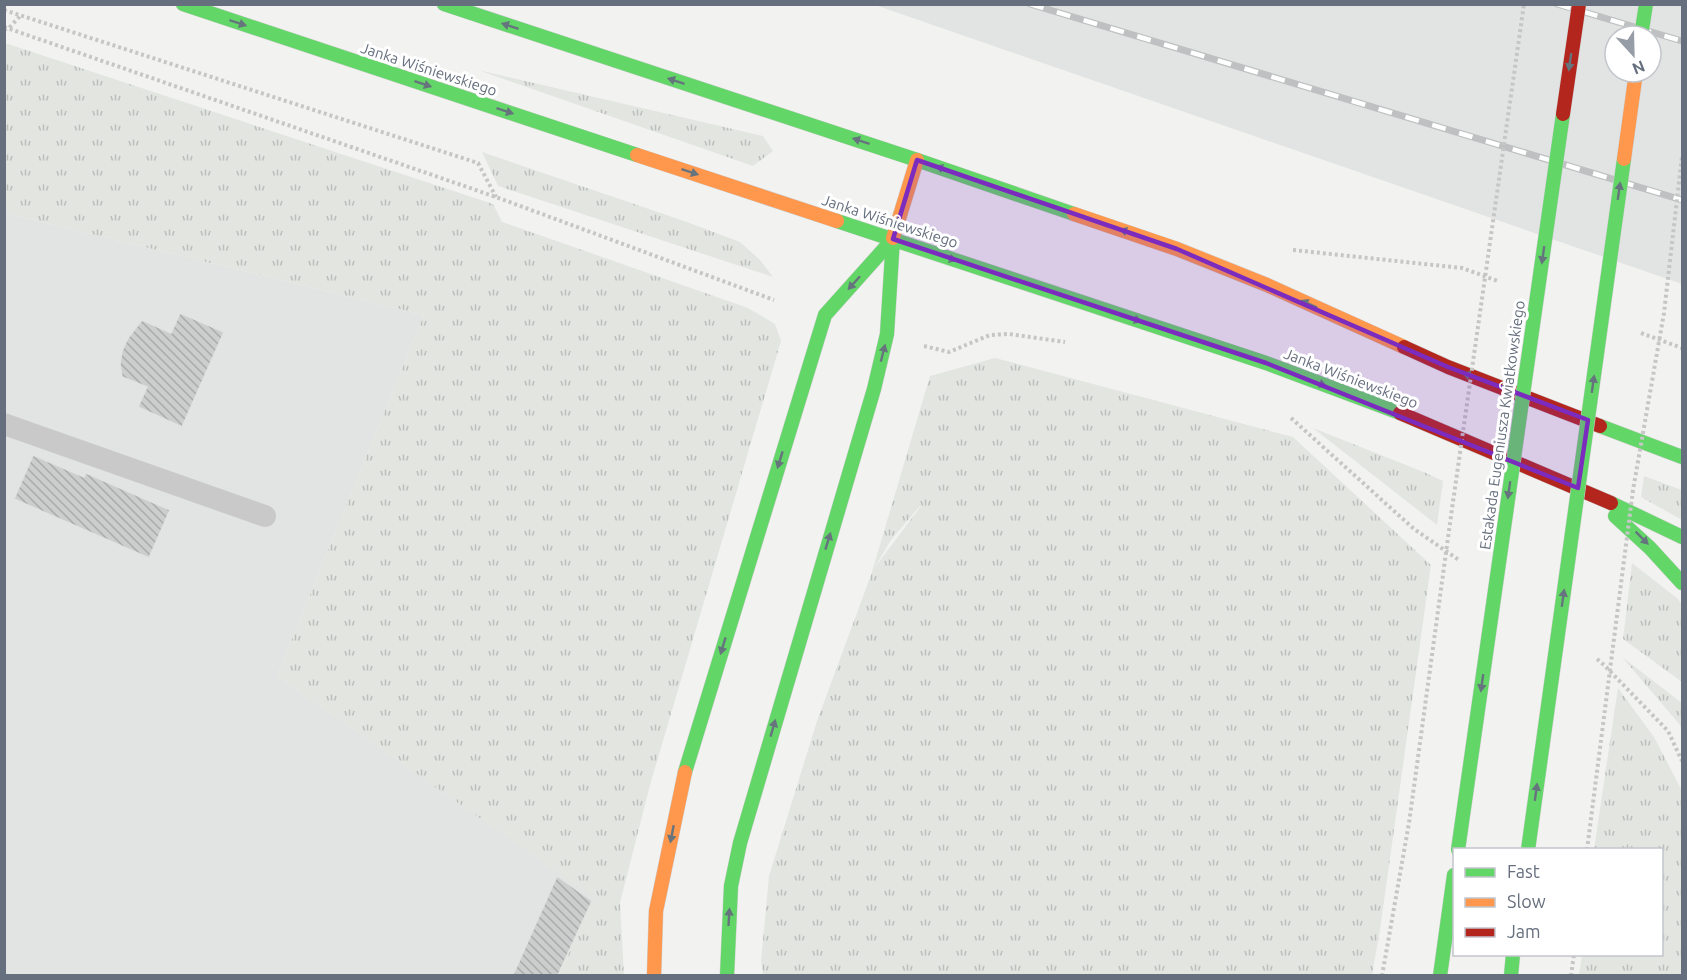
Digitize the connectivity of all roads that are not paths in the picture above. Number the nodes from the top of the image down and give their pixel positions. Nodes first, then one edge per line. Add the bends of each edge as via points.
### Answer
1 (183, 4) edge
2 (444, 4) edge
3 (1579, 4) edge
4 (1646, 4) edge
5 (1643, 24) edge
6 (1634, 84) edge
7 (917, 160) junction
8 (893, 239) junction
9 (4, 424) edge
10 (1683, 457) edge
11 (1580, 489) junction
12 (265, 516) dead end
13 (1683, 537) edge
14 (1683, 583) edge
15 (1458, 848) edge
16 (1528, 848) edge
17 (1453, 888) edge
18 (1443, 956) junction
19 (1513, 956) edge
20 (654, 975) edge
21 (727, 975) edge
22 (1434, 975) edge
23 (1440, 975) edge
24 (1510, 975) edge

1 -> 8 highway, Janka Wiśniewskiego
7 -> 2 highway
3 -> 15 highway, Estakada Eugeniusza Kwiatkowskiego, bridge
4 - 5 highway, bridge
16 -> 6 highway, bridge
7 - 8 highway
10 -> 7 highway via 1448,367 1177,249
8 -> 11 highway, Janka Wiśniewskiego via 1266,363 1390,409
8 -> 20 highway via 825,315 683,779 656,911
21 -> 8 highway via 731,886 740,843 874,389 887,334
9 - 12 lane
11 - 13 highway
11 -> 14 highway via 1635,532
17 - 18 highway
18 - 22 highway
18 - 23 highway
19 - 24 highway

